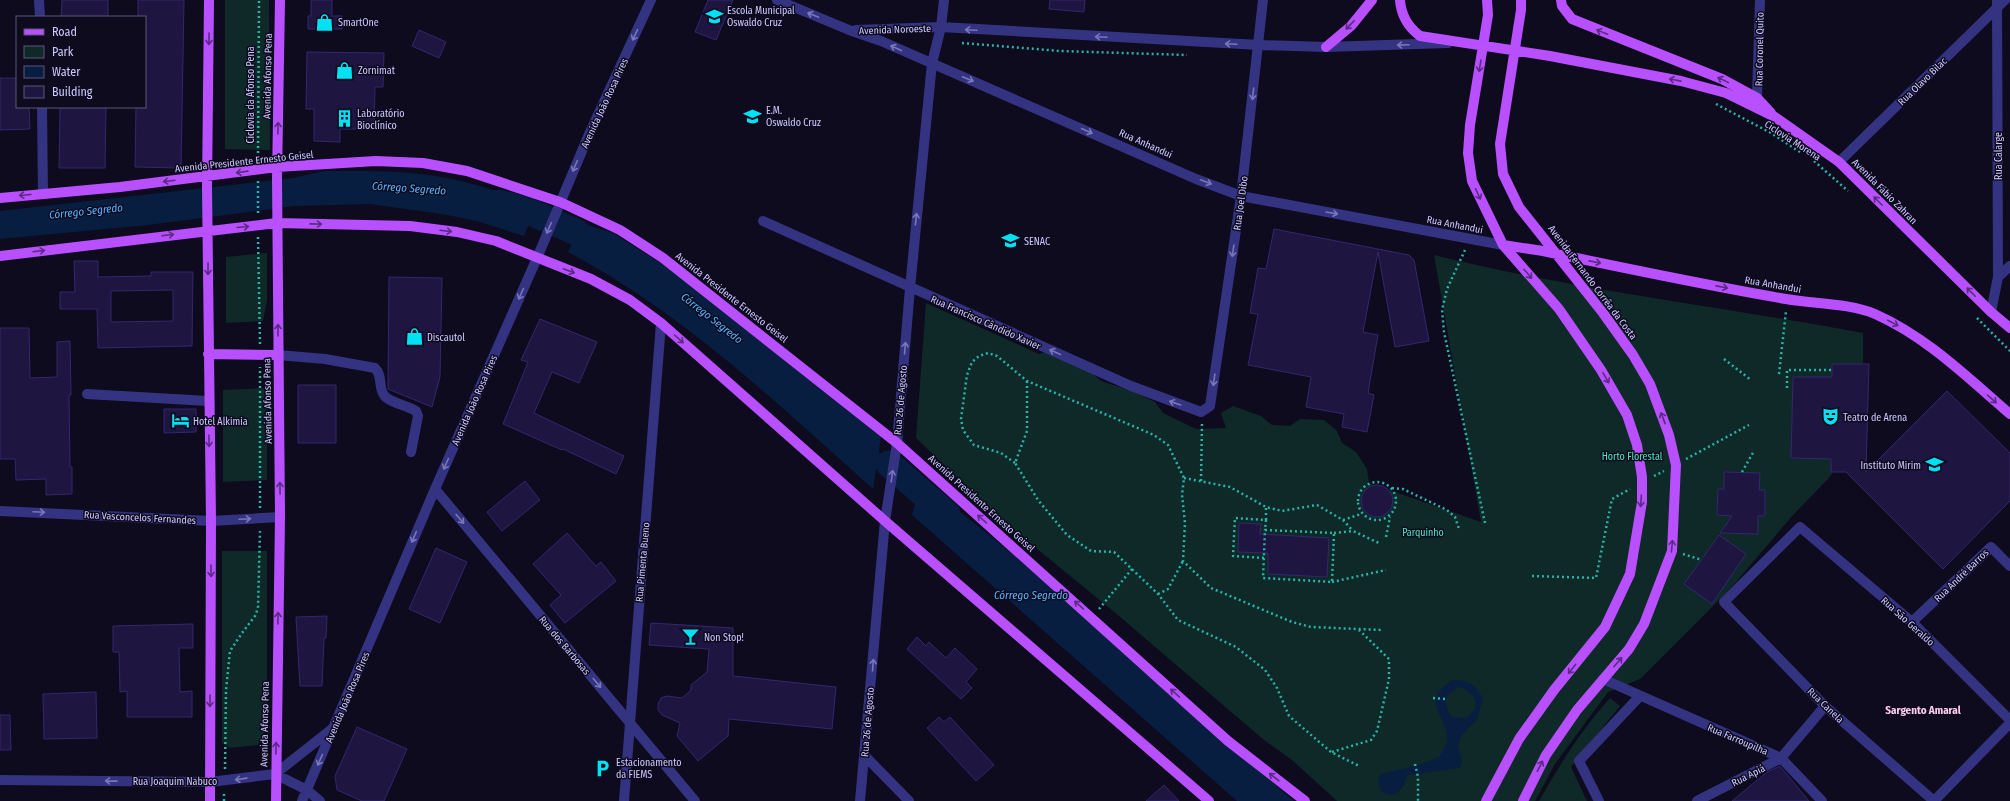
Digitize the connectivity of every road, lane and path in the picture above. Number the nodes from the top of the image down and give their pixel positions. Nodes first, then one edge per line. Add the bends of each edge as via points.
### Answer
1 (39, 0) edge
2 (209, 0) edge
3 (259, 0) edge
4 (280, 0) edge
5 (651, 0) edge
6 (777, 0) edge
7 (944, 0) edge
8 (1263, 0) edge
9 (1372, 0) edge
10 (1400, 0) edge
11 (1487, 0) edge
12 (1521, 0) edge
13 (1561, 0) edge
14 (1760, 0) edge
15 (2000, 2) edge
16 (40, 16) edge
17 (941, 27) junction
18 (849, 30) junction
19 (1456, 43) junction
20 (1259, 46) junction
21 (1326, 47) junction
22 (932, 63) junction
23 (1712, 102) dead end
24 (1756, 103) junction
25 (42, 108) edge
26 (1804, 154) dead end
27 (1810, 158) dead end
28 (1839, 162) junction
29 (277, 167) junction
30 (258, 173) junction
31 (207, 176) junction
32 (43, 194) junction
33 (1853, 194) dead end
34 (1241, 196) junction
35 (0, 198) edge
36 (558, 207) junction
37 (258, 214) dead end
38 (764, 221) dead end
39 (277, 223) junction
40 (208, 230) junction
41 (1470, 239) junction
42 (1503, 245) junction
43 (1557, 254) junction
44 (0, 256) edge
45 (537, 258) junction
46 (2010, 266) edge
47 (1998, 277) junction
48 (910, 288) junction
49 (1787, 299) junction
50 (1990, 312) junction
51 (1976, 316) dead end
52 (661, 323) junction
53 (2010, 328) edge
54 (2010, 351) edge
55 (208, 354) junction
56 (278, 355) junction
57 (1724, 359) dead end
58 (1832, 370) dead end
59 (1779, 374) dead end
60 (1751, 380) dead end
61 (1026, 382) junction
62 (1787, 388) dead end
63 (87, 394) dead end
64 (208, 400) junction
65 (1201, 412) junction
66 (2010, 414) edge
67 (1749, 425) dead end
68 (1742, 429) dead end
69 (897, 443) junction
70 (1754, 451) dead end
71 (411, 452) dead end
72 (1015, 463) junction
73 (1742, 472) dead end
74 (1184, 478) junction
75 (1201, 481) junction
76 (435, 488) junction
77 (1392, 488) junction
78 (1266, 507) junction
79 (0, 510) edge
80 (1361, 514) junction
81 (280, 517) junction
82 (1390, 517) junction
83 (1266, 520) junction
84 (1343, 520) junction
85 (211, 521) junction
86 (885, 521) junction
87 (1485, 523) dead end
88 (1800, 527) joint
89 (1459, 529) dead end
90 (1265, 530) junction
91 (1353, 531) junction
92 (1334, 533) junction
93 (1386, 537) dead end
94 (1381, 544) dead end
95 (1672, 551) junction
96 (1264, 558) junction
97 (1702, 560) dead end
98 (1183, 561) junction
99 (2010, 566) edge
100 (1132, 569) junction
101 (1386, 570) dead end
102 (1532, 576) dead end
103 (1547, 576) dead end
104 (1332, 582) junction
105 (1158, 594) junction
106 (1092, 617) junction
107 (1912, 622) junction
108 (1359, 630) junction
109 (1382, 630) dead end
110 (1603, 679) junction
111 (1639, 696) junction
112 (1434, 698) dead end
113 (1445, 699) dead end
114 (1825, 706) junction
115 (2010, 720) edge
116 (629, 722) junction
117 (2010, 723) edge
118 (334, 728) junction
119 (1331, 752) junction
120 (865, 756) junction
121 (1781, 758) junction
122 (1415, 764) dead end
123 (1359, 766) dead end
124 (275, 774) junction
125 (0, 780) edge
126 (210, 782) junction
127 (307, 790) junction
128 (907, 800) edge
129 (210, 801) edge
130 (276, 801) edge
131 (302, 801) edge
132 (320, 801) edge
133 (624, 801) edge
134 (695, 801) edge
135 (860, 801) edge
136 (1209, 801) edge
137 (1305, 801) edge
138 (1418, 801) edge
139 (1486, 801) edge
140 (1523, 801) edge
141 (1599, 801) edge
142 (1697, 801) edge
143 (1822, 801) edge
144 (1934, 801) edge

1 - 16 street
2 -> 31 main road
3 - 30 path, Ciclovia da Afonso Pena
29 -> 4 main road, Avenida Afonso Pena
5 -> 36 street, Avenida João Rosa Pires
18 -> 6 street, Avenida Noroeste
7 - 17 street, Rua 26 de Agosto
8 - 20 street, Rua Joel Dibo
9 -> 21 main road via 1351,26
10 - 19 main road via 1400,11 1420,36
11 -> 42 main road via 1488,15 1470,125 1468,153 1472,181
12 - 43 main road, Avenida Fernando Corrêa da Costa via 1500,144 1503,174 1520,207
24 -> 13 main road via 1722,79 1572,19 1562,6
14 - 24 street, Rua Coronel Quito
15 - 28 street, Rua Olavo Bilac
15 - 47 street, Rua Calarge
17 - 18 street, Avenida Noroeste
20 -> 17 street, Avenida Noroeste
17 - 22 street, Rua 26 de Agosto
22 -> 18 street, Avenida Noroeste
19 -> 21 street, Avenida Noroeste
24 -> 19 main road via 1681,81 1550,56
20 - 21 street, Avenida Noroeste
20 -> 34 street, Rua Joel Dibo
22 -> 34 street, Rua Anhandui
48 -> 22 street, Rua 26 de Agosto
23 - 26 path, Ciclovia Morena via 1771,133
24 - 28 main road, Avenida Fábio Zahran
25 - 32 street
27 - 33 path, Ciclovia Morena
50 -> 28 main road, Avenida Fábio Zahran
29 - 30 main road, Avenida Presidente Ernesto Geisel
29 - 36 main road, Avenida Presidente Ernesto Geisel via 376,161 423,164 467,171
29 - 39 main road, Avenida Afonso Pena
30 -> 31 main road, Avenida Presidente Ernesto Geisel
30 - 37 path, Ciclovia da Afonso Pena
31 -> 32 main road, Avenida Presidente Ernesto Geisel
31 - 40 main road
32 -> 35 main road, Avenida Presidente Ernesto Geisel
34 -> 41 street, Rua Anhandui
34 -> 65 street, Rua Joel Dibo via 1210,406
36 -> 45 street, Avenida João Rosa Pires
36 - 69 main road, Avenida Presidente Ernesto Geisel via 620,230 663,258
38 - 48 street, Rua Francisco Cândido Xavier
40 -> 39 main road
39 -> 45 main road via 410,226 457,232 496,241
56 -> 39 main road, Avenida Afonso Pena
44 -> 40 main road
40 -> 55 main road
41 - 42 street, Rua Anhandui
41 - 87 path via 1447,290 1442,310 1444,332
42 - 43 main road, Rua Anhandui
42 -> 139 main road via 1559,309 1601,370 1627,415 1637,444 1642,495 1630,574 1605,627 1554,690 1519,739
43 -> 49 main road, Rua Anhandui
95 -> 43 main road, Avenida Fernando Corrêa da Costa via 1676,465 1669,435 1653,392 1633,355 1604,313
45 -> 52 main road via 591,279 630,300
45 -> 76 street, Avenida João Rosa Pires
46 - 47 street
47 - 50 street, Rua Calarge
65 -> 48 street, Rua Francisco Cândido Xavier via 1131,386
69 -> 48 street, Rua 26 de Agosto
49 - 59 path
49 -> 66 main road, Rua Anhandui via 1874,313 1914,334
50 - 53 main road, Avenida Fábio Zahran
51 - 54 path
52 -> 86 main road
52 - 116 street, Rua Pimenta Bueno
55 - 56 main road
55 - 64 main road
56 - 71 street via 325,359 375,368 379,373 382,391 387,398 416,411 418,416
81 -> 56 main road, Avenida Afonso Pena
57 - 60 path
58 - 62 path via 1787,370
61 - 72 path via 1027,430
61 - 72 path via 997,356 988,353 979,356 972,362 967,375 961,419 964,430 974,445 1001,453
61 - 74 path via 1154,435 1168,445
63 - 64 street
64 -> 85 main road
65 - 75 path
67 - 68 path
86 -> 69 street, Rua 26 de Agosto
106 -> 69 main road, Avenida Presidente Ernesto Geisel
70 - 73 path
72 - 100 path via 1038,500 1067,534 1091,551 1114,552
74 - 75 path
74 - 98 path
75 - 78 path via 1230,487
76 -> 116 street, Rua dos Barbosas
76 -> 118 street, Avenida João Rosa Pires
77 - 80 path via 1379,482 1371,482 1364,486 1357,499
77 - 82 path via 1397,504
77 - 89 path via 1403,489 1447,510 1455,517
78 - 83 path
78 - 84 path via 1282,512 1317,505
79 -> 85 street, Rua Vasconcelos Fernandes
80 - 82 path via 1374,521
80 - 84 path
85 -> 81 street, Rua Vasconcelos Fernandes
124 -> 81 main road, Avenida Afonso Pena
82 - 93 path
83 - 90 path
83 - 96 path via 1235,518 1233,556
84 - 91 path
85 -> 126 main road
120 -> 86 street, Rua 26 de Agosto
86 - 136 main road
88 - 107 street, Rua São Geraldo
88 - 114 street, Rua Canela via 1724,602
90 - 92 path
90 - 96 path
91 - 92 path
91 - 94 path
92 - 104 path
95 - 97 path
110 -> 95 main road, Avenida Fernando Corrêa da Costa via 1629,649 1644,624
96 - 104 path via 1263,578
98 - 105 path via 1168,589
98 - 108 path via 1211,588 1292,622 1311,628
99 - 107 street, Rua André Barros via 1991,547
100 - 105 path
100 - 106 path
101 - 104 path
102 - 103 path
105 - 119 path via 1178,620 1236,647 1265,670 1277,688 1289,716
137 -> 106 main road, Avenida Presidente Ernesto Geisel via 1228,740
107 - 115 street, Rua São Geraldo
108 - 109 path
108 - 119 path via 1389,659 1389,679 1377,731 1371,740
110 - 111 street, Rua Farroupilha
140 -> 110 main road, Avenida Fernando Corrêa da Costa via 1546,755 1577,710
111 - 121 street, Rua Farroupilha
111 - 141 street via 1579,761
112 - 113 path
114 - 121 street, Rua Apiá
114 - 144 street, Rua Canela
116 - 133 street, Rua Pimenta Bueno
116 - 134 street, Rua dos Barbosas
117 - 144 street
118 - 124 street
118 -> 127 street, Avenida João Rosa Pires
119 - 123 path
120 - 128 street
120 - 135 street, Rua 26 de Agosto
121 - 142 street, Rua Apiá
121 - 143 street, Rua Farroupilha
122 - 138 path
124 -> 126 street, Rua Joaquim Nabuco
124 - 127 street
124 - 130 main road, Avenida Afonso Pena
126 -> 125 street, Rua Joaquim Nabuco
126 - 129 main road
127 - 131 street, Avenida João Rosa Pires
127 - 132 street

